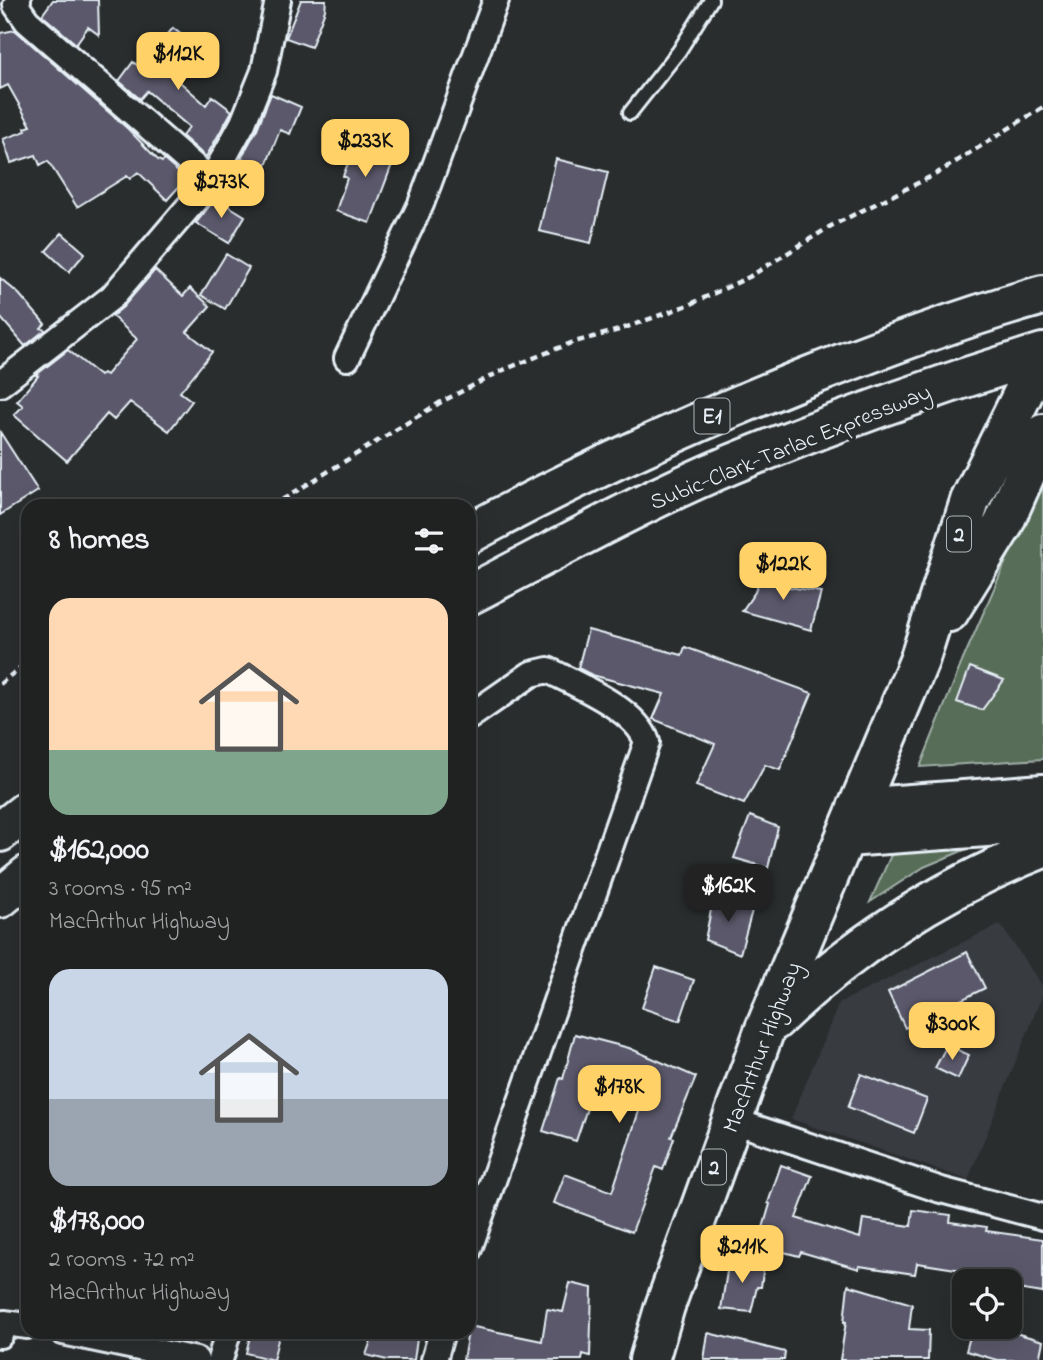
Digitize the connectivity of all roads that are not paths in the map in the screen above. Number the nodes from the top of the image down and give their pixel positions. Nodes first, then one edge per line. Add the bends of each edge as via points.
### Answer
1 (18, 0) edge
2 (278, 0) edge
3 (496, 0) edge
4 (711, 0) edge
5 (630, 113) dead end
6 (211, 181) junction
7 (1043, 295) edge
8 (1043, 353) edge
9 (347, 358) dead end
10 (0, 384) edge
11 (1043, 434) edge
12 (476, 530) edge
13 (476, 591) edge
14 (919, 662) junction
15 (476, 711) edge
16 (1043, 794) edge
17 (21, 816) edge
18 (852, 823) junction
19 (1043, 823) edge
20 (0, 832) edge
21 (1043, 848) edge
22 (21, 881) edge
23 (0, 898) edge
24 (765, 1029) junction
25 (731, 1120) junction
26 (1043, 1217) edge
27 (476, 1229) edge
28 (96, 1339) edge
29 (226, 1339) edge
30 (440, 1339) edge
31 (196, 1360) edge
32 (220, 1360) edge
33 (434, 1360) edge
34 (649, 1360) edge

1 - 6 street via 16,5 27,21
2 - 6 street via 264,71 243,123
3 - 9 street via 421,204
4 - 5 lane via 680,51
6 - 10 street via 112,297
7 - 12 highway, E1 via 875,350 668,434
8 - 13 highway, Subic-Clark-Tarlac Expressway / E1 via 938,385 731,465 591,530
8 - 14 highway, MacArthur Highway / 2 via 970,501
11 - 14 highway, MacArthur Highway / 2 via 1003,525
14 - 18 highway, MacArthur Highway / 2
15 - 27 street via 531,674 548,670 621,712 643,731 647,742
16 - 18 highway
17 - 20 highway
18 - 19 highway
18 - 24 highway, MacArthur Highway / 2
21 - 24 highway via 965,882 896,923 821,978
22 - 23 highway
24 - 25 highway, MacArthur Highway / 2
25 - 26 street via 941,1190
25 - 34 highway, MacArthur Highway / 2
28 - 31 street
29 - 32 street
30 - 33 street

